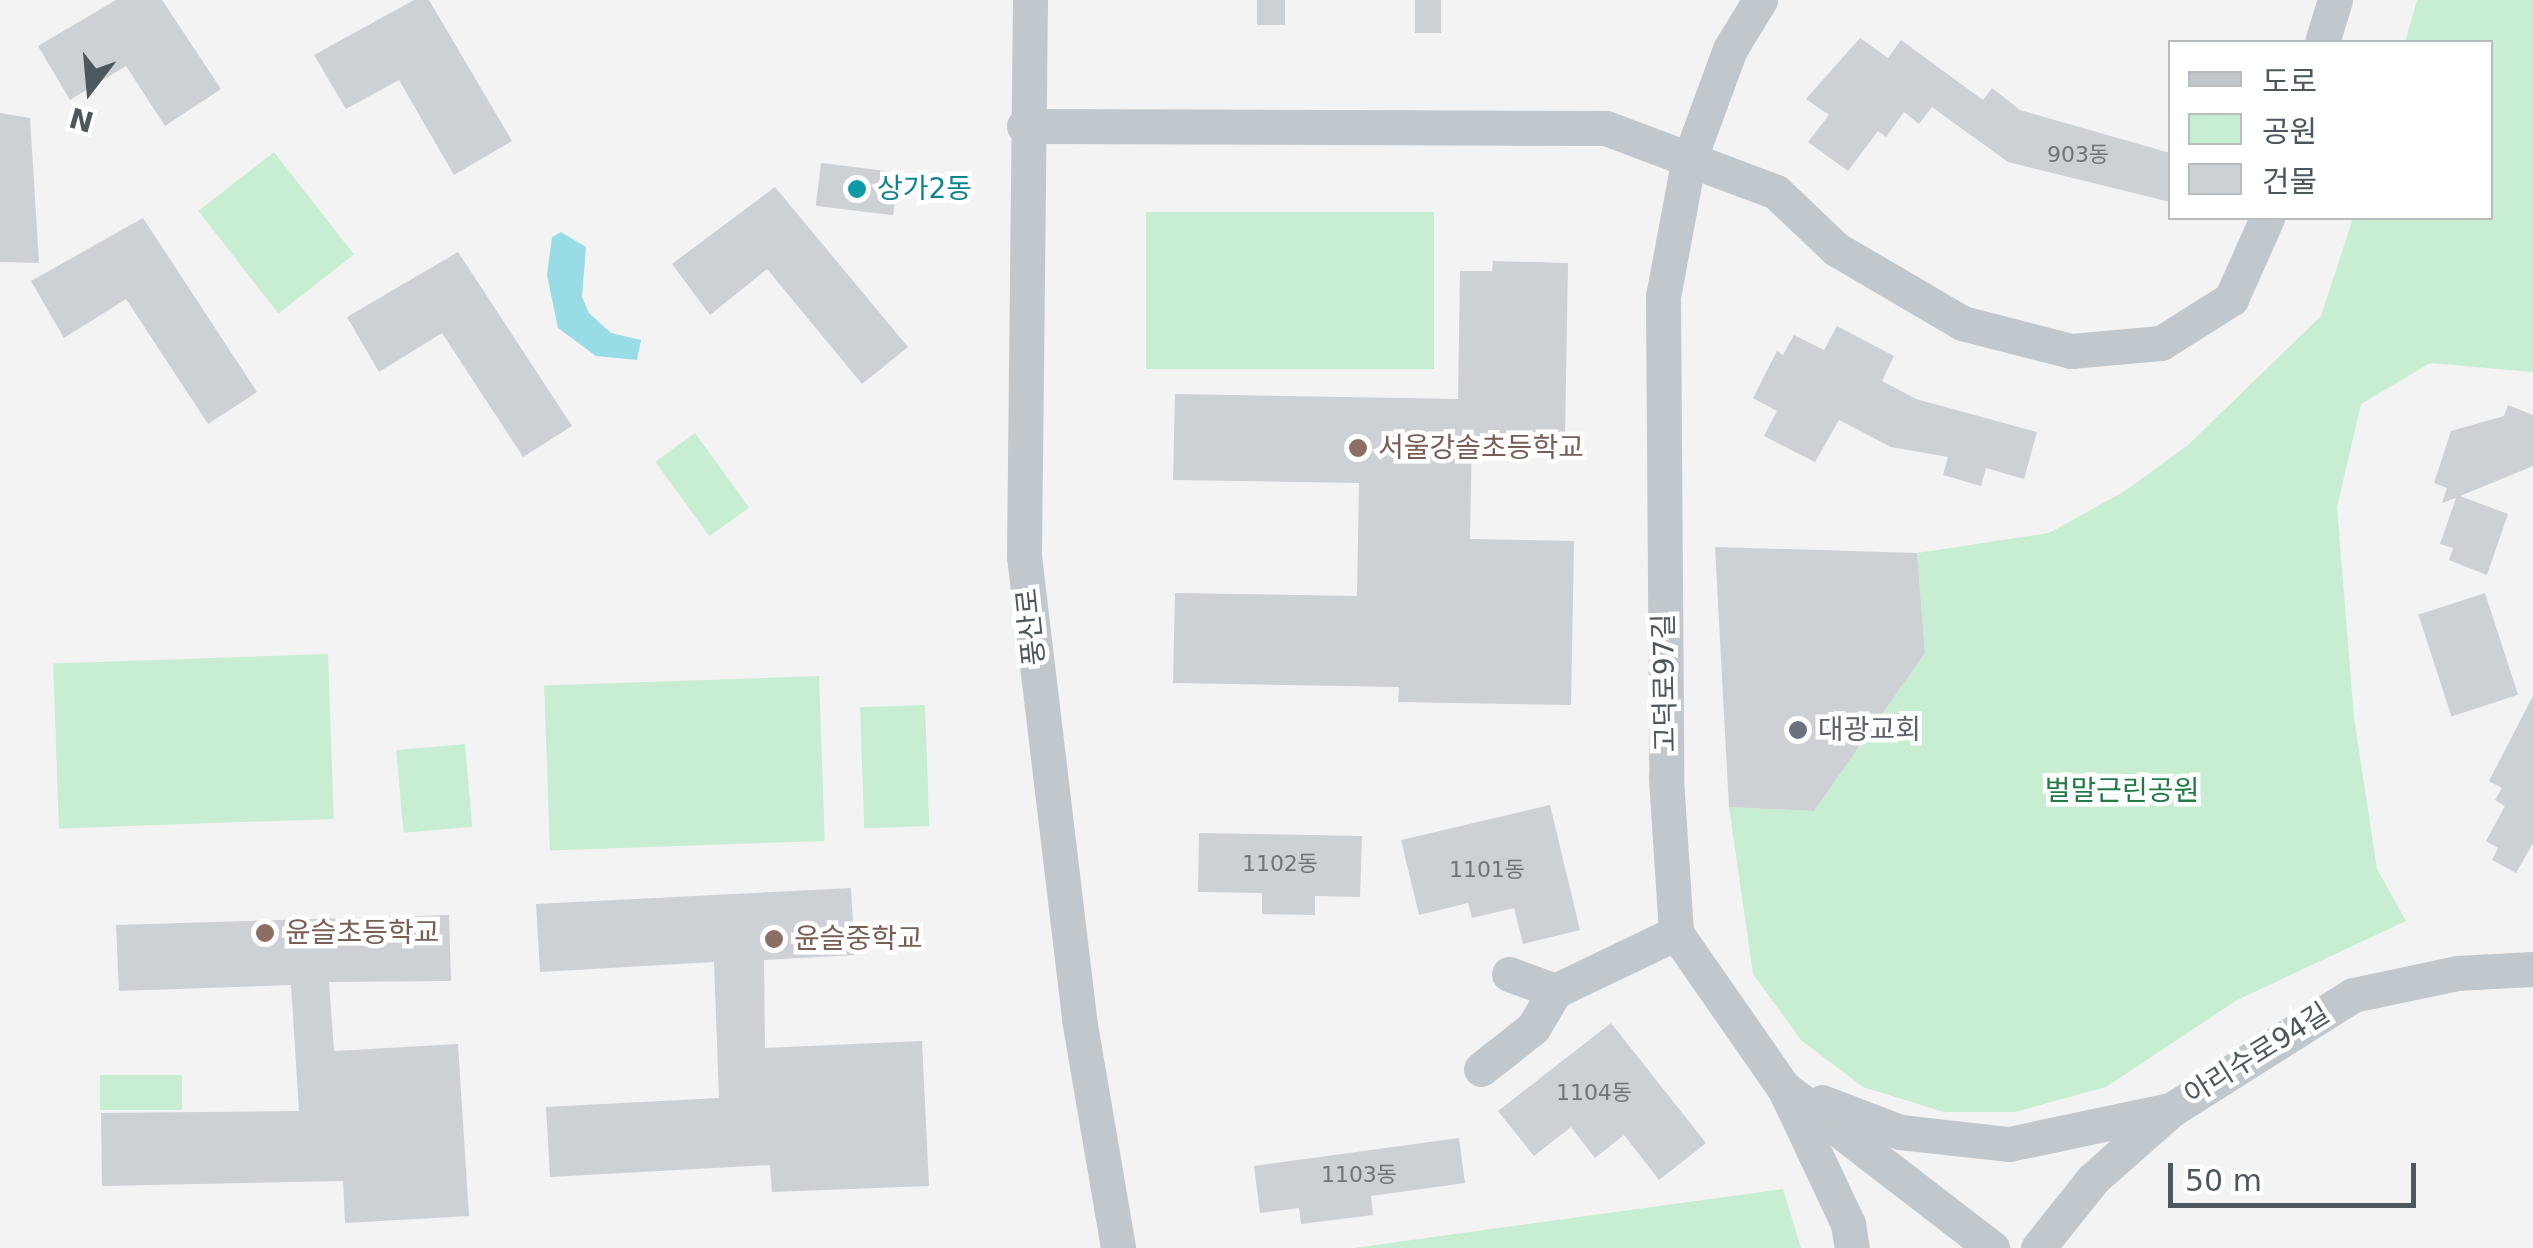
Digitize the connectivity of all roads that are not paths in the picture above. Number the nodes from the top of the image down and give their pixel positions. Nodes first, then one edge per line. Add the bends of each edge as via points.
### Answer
1 (1030, 0) edge
2 (1760, 0) edge
3 (2335, 0) edge
4 (2323, 40) edge
5 (1024, 126) junction
6 (1688, 164) junction
7 (2266, 220) edge
8 (1676, 933) junction
9 (2533, 970) edge
10 (1509, 974) dead end
11 (1555, 991) junction
12 (1481, 1070) dead end
13 (1783, 1087) junction
14 (2170, 1110) junction
15 (1118, 1248) edge
16 (1852, 1248) edge
17 (1992, 1248) edge
18 (2038, 1248) edge

1 - 5 street, 풍산로
2 - 6 street, 고덕로97길 via 1730,50
3 - 4 street
5 - 6 street via 1606,128
5 - 15 street, 풍산로 via 1024,556 1079,1019
6 - 7 street via 1776,192 1836,249 1962,323 2071,351 2161,344 2231,298
6 - 8 street, 고덕로97길 via 1663,296 1666,759
8 - 11 street
8 - 13 street
9 - 14 street, 아리수로94길 via 2457,972 2353,995
10 - 11 street
11 - 12 street via 1532,1028
13 - 14 street via 1900,1132 2009,1144
13 - 16 street via 1848,1224
13 - 17 street
14 - 18 street, 아리수로94길 via 2092,1179

